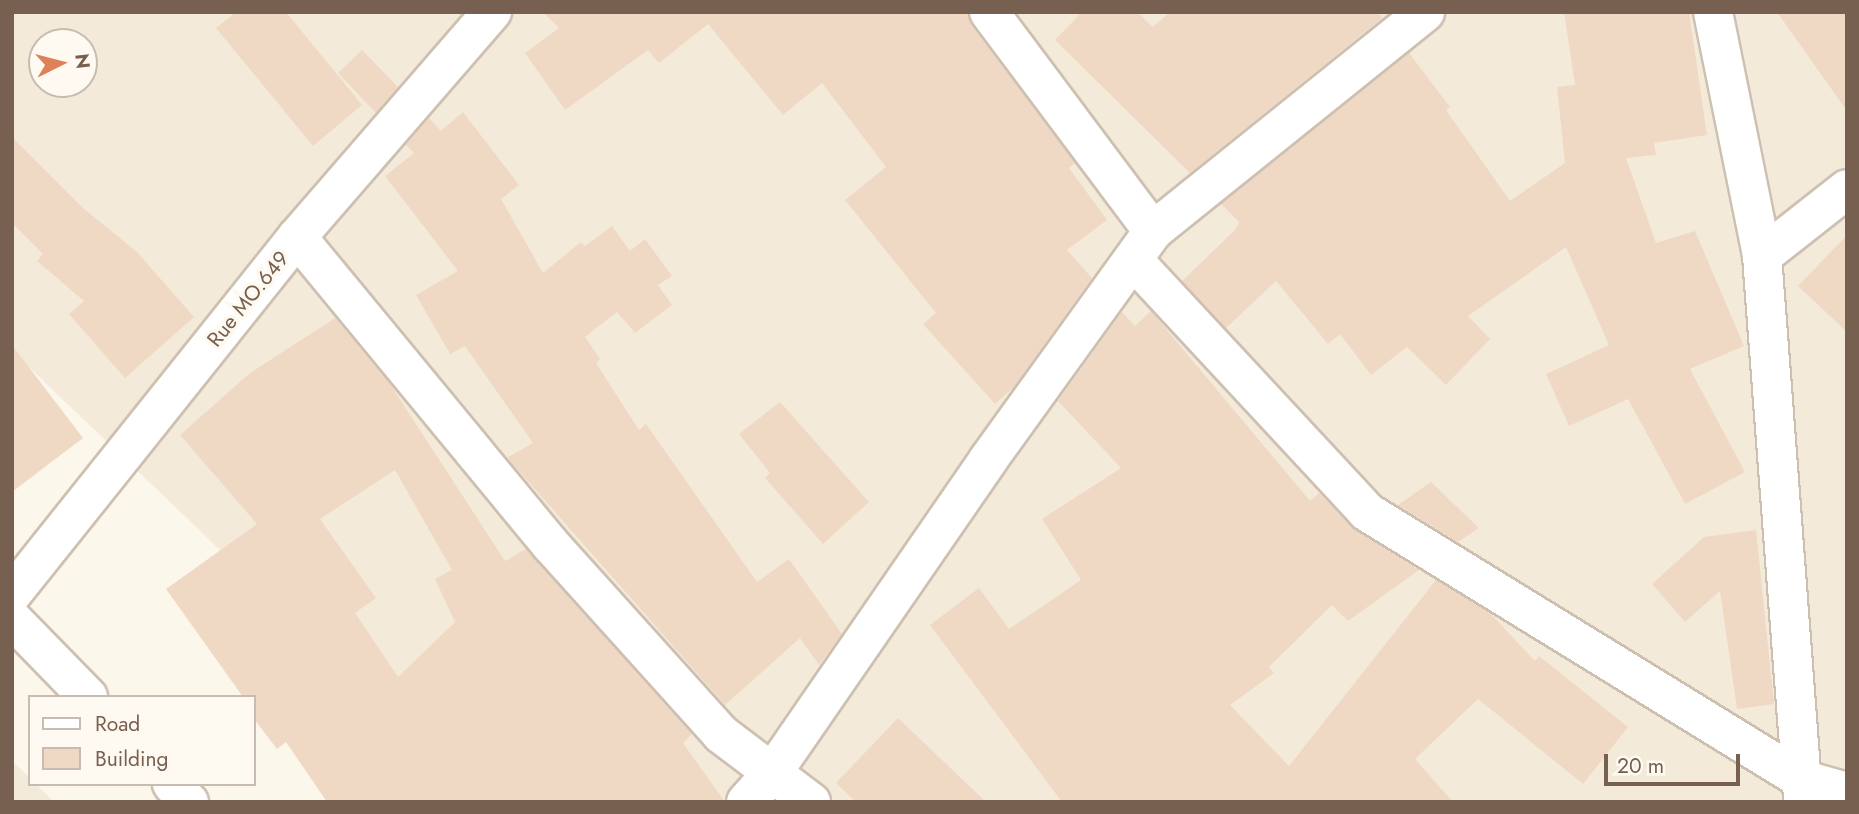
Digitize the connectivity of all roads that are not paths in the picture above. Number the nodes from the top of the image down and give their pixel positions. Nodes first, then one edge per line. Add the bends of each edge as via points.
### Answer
1 (492, 12) edge
2 (989, 12) edge
3 (1425, 12) edge
4 (1713, 12) edge
5 (1847, 189) edge
6 (297, 237) junction
7 (1144, 246) junction
8 (1762, 256) junction
9 (12, 594) edge
10 (12, 618) edge
11 (86, 695) edge
12 (774, 772) junction
13 (174, 786) edge
14 (1802, 790) edge
15 (1847, 792) edge
16 (189, 802) edge
17 (746, 802) edge
18 (811, 802) edge

1 - 6 street, Rue MO.649
2 - 7 street
3 - 7 street
4 - 8 street
5 - 8 street
6 - 9 street, Rue MO.649
6 - 12 street via 551,545 721,734
7 - 12 street via 988,460
7 - 14 street via 1367,512
8 - 14 street
10 - 11 street
12 - 17 street
12 - 18 street
13 - 16 street
14 - 15 street

